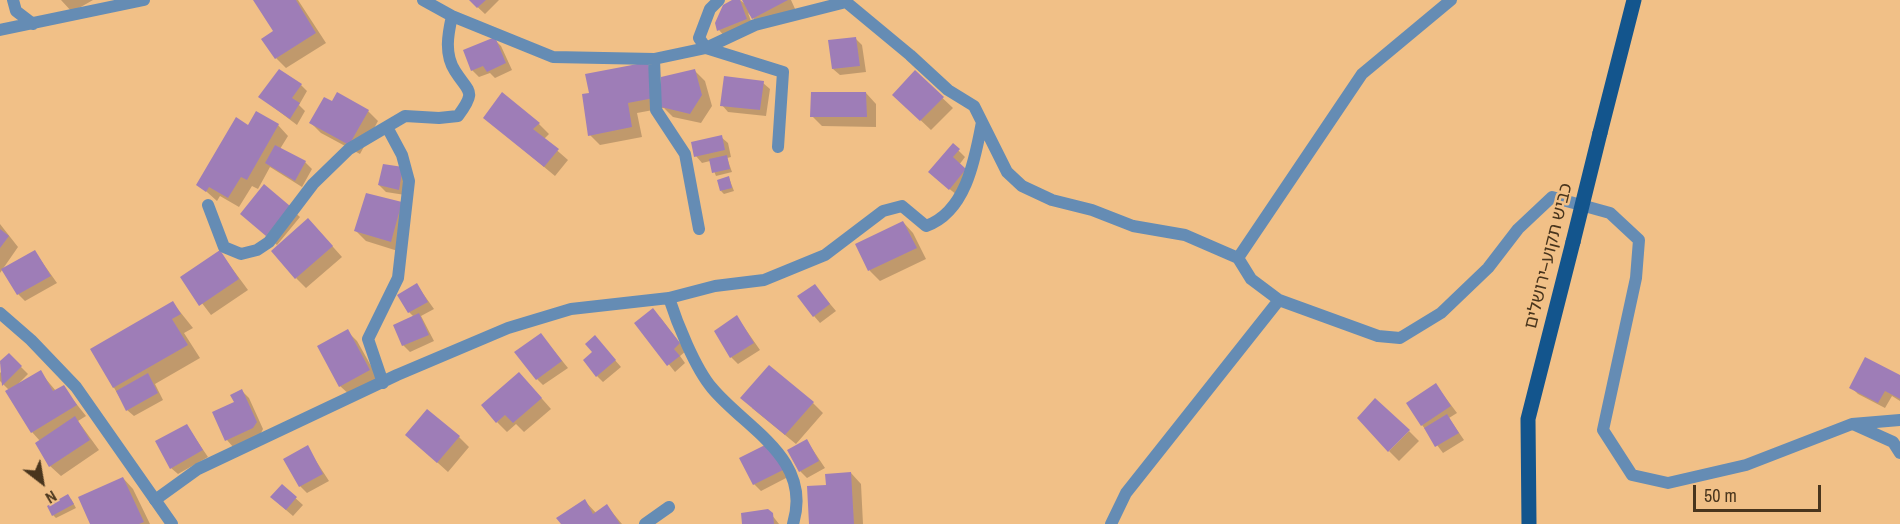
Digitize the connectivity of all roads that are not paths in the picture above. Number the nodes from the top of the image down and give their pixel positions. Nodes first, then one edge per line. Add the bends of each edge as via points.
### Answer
1 (13, 0) edge
2 (144, 0) edge
3 (423, 0) edge
4 (719, 0) edge
5 (1451, 0) edge
6 (1634, 0) edge
7 (847, 1) edge
8 (452, 16) junction
9 (33, 24) junction
10 (0, 30) edge
11 (706, 48) junction
12 (654, 59) junction
13 (982, 122) junction
14 (387, 127) junction
15 (778, 147) dead end
16 (208, 205) dead end
17 (699, 229) dead end
18 (1238, 258) junction
19 (669, 297) junction
20 (1279, 300) junction
21 (0, 313) edge
22 (384, 383) junction
23 (1900, 420) edge
24 (1852, 424) junction
25 (1900, 453) edge
26 (155, 500) junction
27 (669, 507) dead end
28 (172, 524) edge
29 (645, 524) edge
30 (793, 524) edge
31 (1111, 524) edge
32 (1529, 524) edge

1 - 9 street via 16,11
2 - 9 street
3 - 8 street
4 - 11 street via 710,9 699,38
5 - 18 street via 1362,74
6 - 32 main road, כביש תקוע–ירושלים, bridge via 1528,419
7 - 11 street via 755,26
7 - 13 street via 948,90 974,106
8 - 12 street via 553,57
8 - 14 street via 446,39 454,70 468,86 468,101 458,116 405,116
9 - 10 street
11 - 12 street
11 - 15 street via 783,72
12 - 17 street via 656,110 686,154
13 - 18 street via 1007,172 1022,186 1052,200 1133,226 1185,235
13 - 19 street via 956,204 937,222 926,226 902,206 883,211 825,255 764,280
14 - 16 street via 349,149 313,184 269,242 257,250 241,254 224,247
14 - 22 street via 402,155 409,181 398,278 368,339
18 - 20 street via 1251,279
19 - 22 street via 571,309 508,328
19 - 30 street via 677,325 711,387 780,454 798,500
20 - 24 street via 1378,336 1400,338 1462,295 1552,197 1610,213 1639,240 1636,279 1603,430 1632,475 1668,483 1746,465
20 - 31 street via 1126,492
21 - 26 street via 76,387
22 - 26 street via 198,469
23 - 24 street
24 - 25 street via 1893,442
26 - 28 street
27 - 29 street

